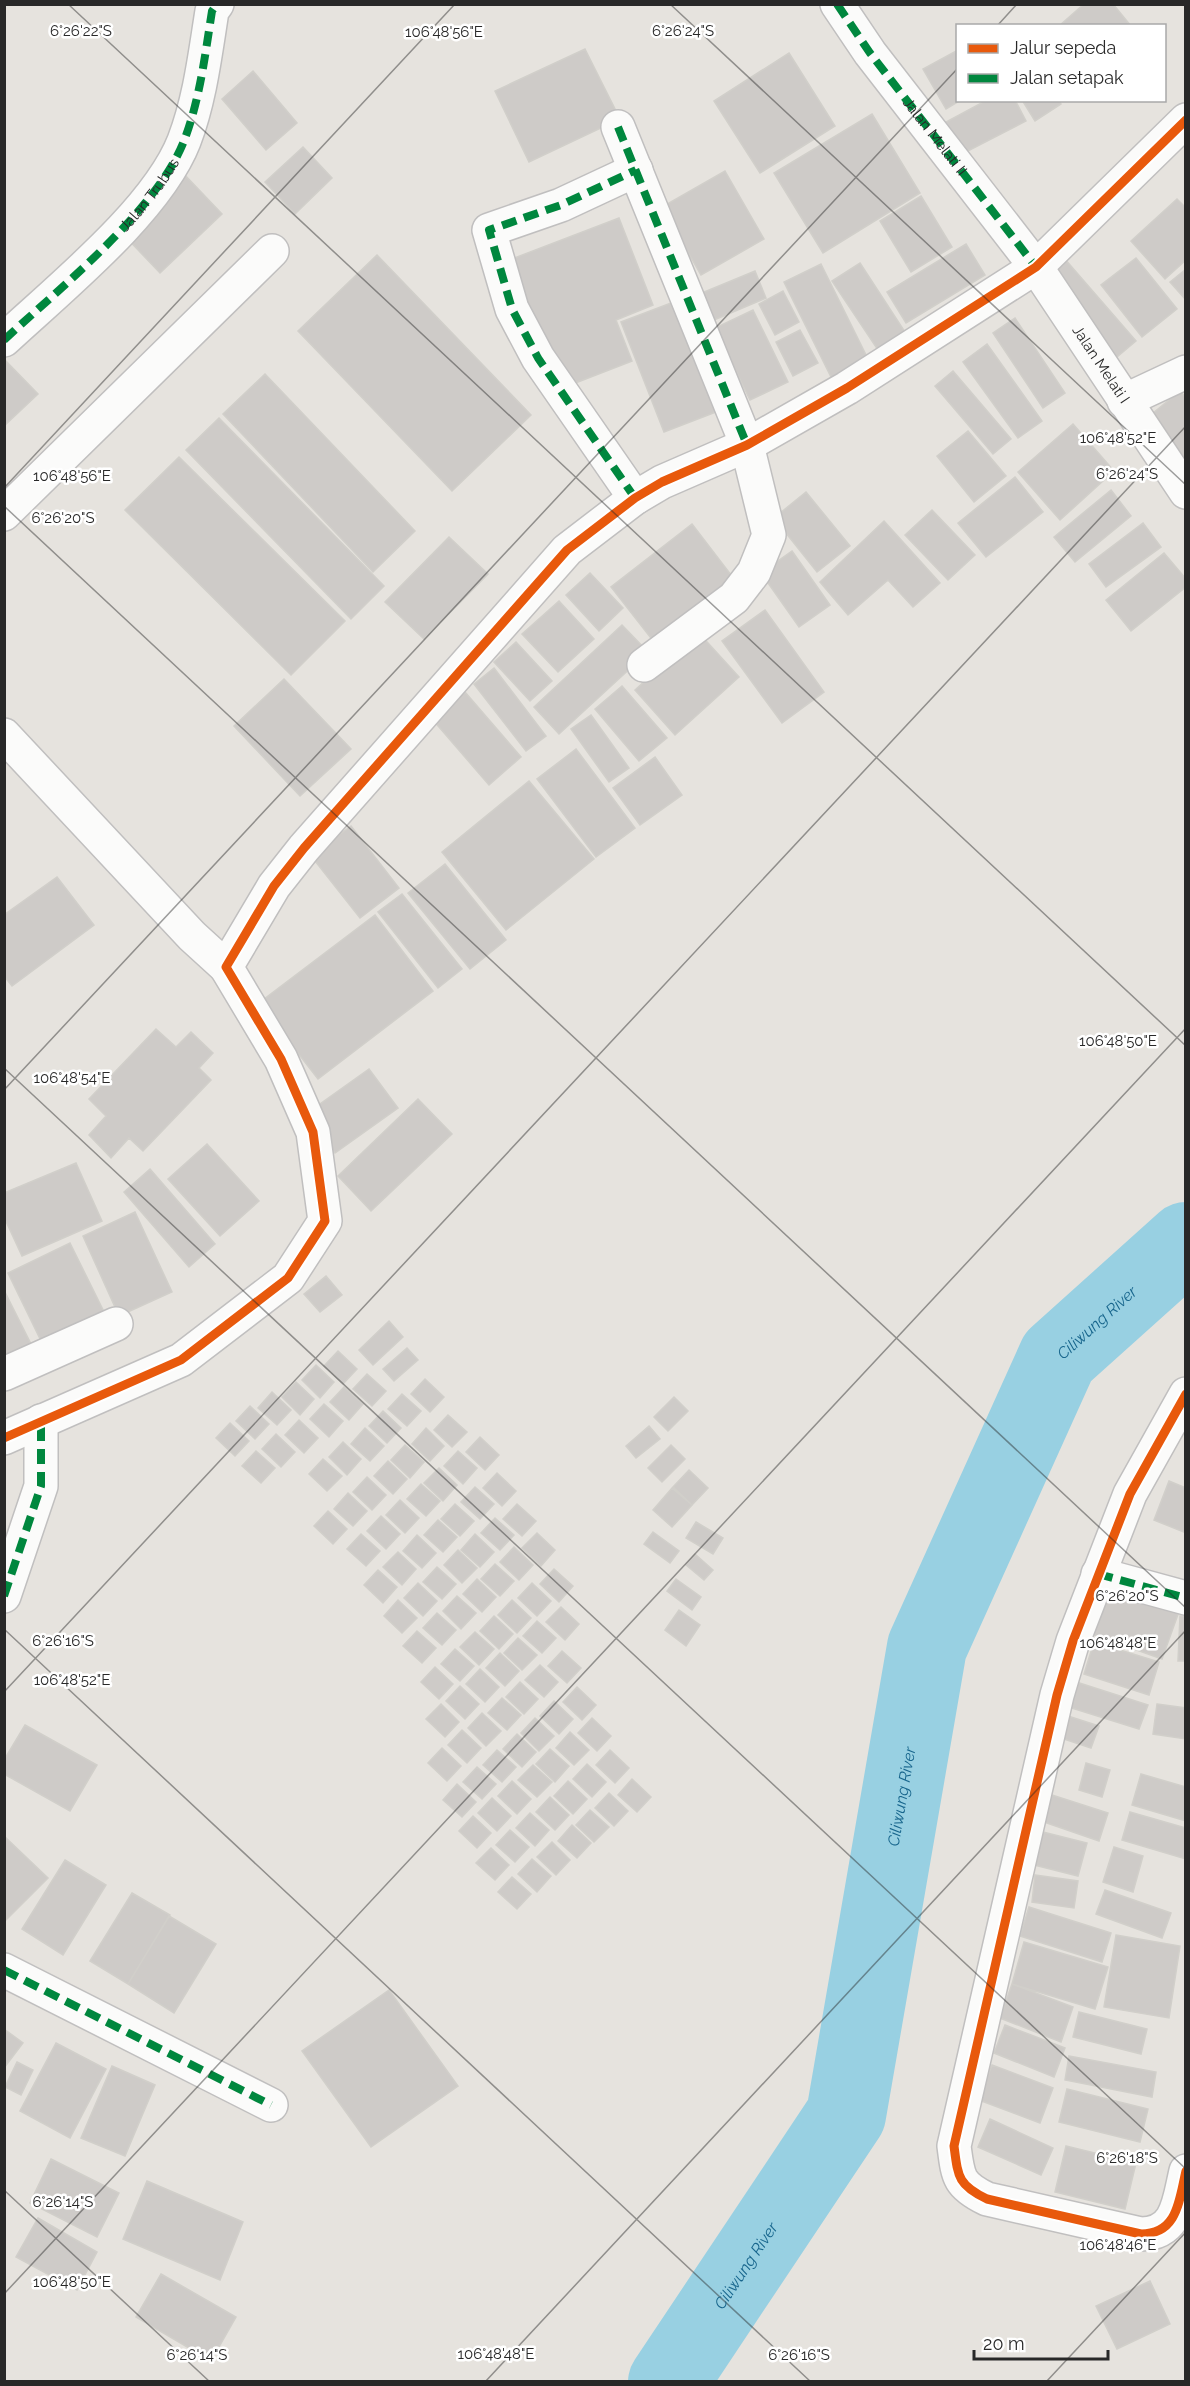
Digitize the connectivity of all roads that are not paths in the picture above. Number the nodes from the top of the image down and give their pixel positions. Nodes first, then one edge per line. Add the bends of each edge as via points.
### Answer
1 (837, 4) edge
2 (211, 7) edge
3 (1185, 120) edge
4 (618, 127) dead end
5 (636, 170) junction
6 (272, 250) dead end
7 (1036, 267) junction
8 (4, 340) edge
9 (1185, 372) edge
10 (1124, 401) junction
11 (747, 445) junction
12 (1185, 492) edge
13 (635, 498) junction
14 (4, 514) edge
15 (644, 665) dead end
16 (4, 735) edge
17 (226, 967) junction
18 (116, 1324) dead end
19 (4, 1374) edge
20 (1185, 1394) edge
21 (41, 1421) junction
22 (4, 1438) edge
23 (1098, 1575) junction
24 (4, 1596) edge
25 (1185, 1598) edge
26 (4, 1970) edge
27 (271, 2105) dead end
28 (1185, 2171) edge

1 - 7 street, Jalan Melati II via 870,53
2 - 8 street, Jalan Trubus via 198,98 164,180 106,244
3 - 7 street
4 - 5 street
5 - 11 street
5 - 13 street via 561,205 489,230 512,309 538,358
6 - 14 street
7 - 10 street, Jalan Melati I
7 - 11 street via 847,388
9 - 10 street
10 - 12 street, Jalan Melati I
11 - 13 street
11 - 15 street via 769,535 754,572 734,598
13 - 17 street via 567,550 304,848 274,886
16 - 17 street via 192,936
17 - 21 street via 281,1059 313,1132 325,1221 288,1278 181,1360
18 - 19 street
20 - 23 street via 1130,1494
21 - 22 street
21 - 24 street via 41,1486
23 - 25 street
23 - 28 street via 1057,1695 954,2146 957,2176 968,2190 987,2199 1154,2234 1171,2221
26 - 27 street

